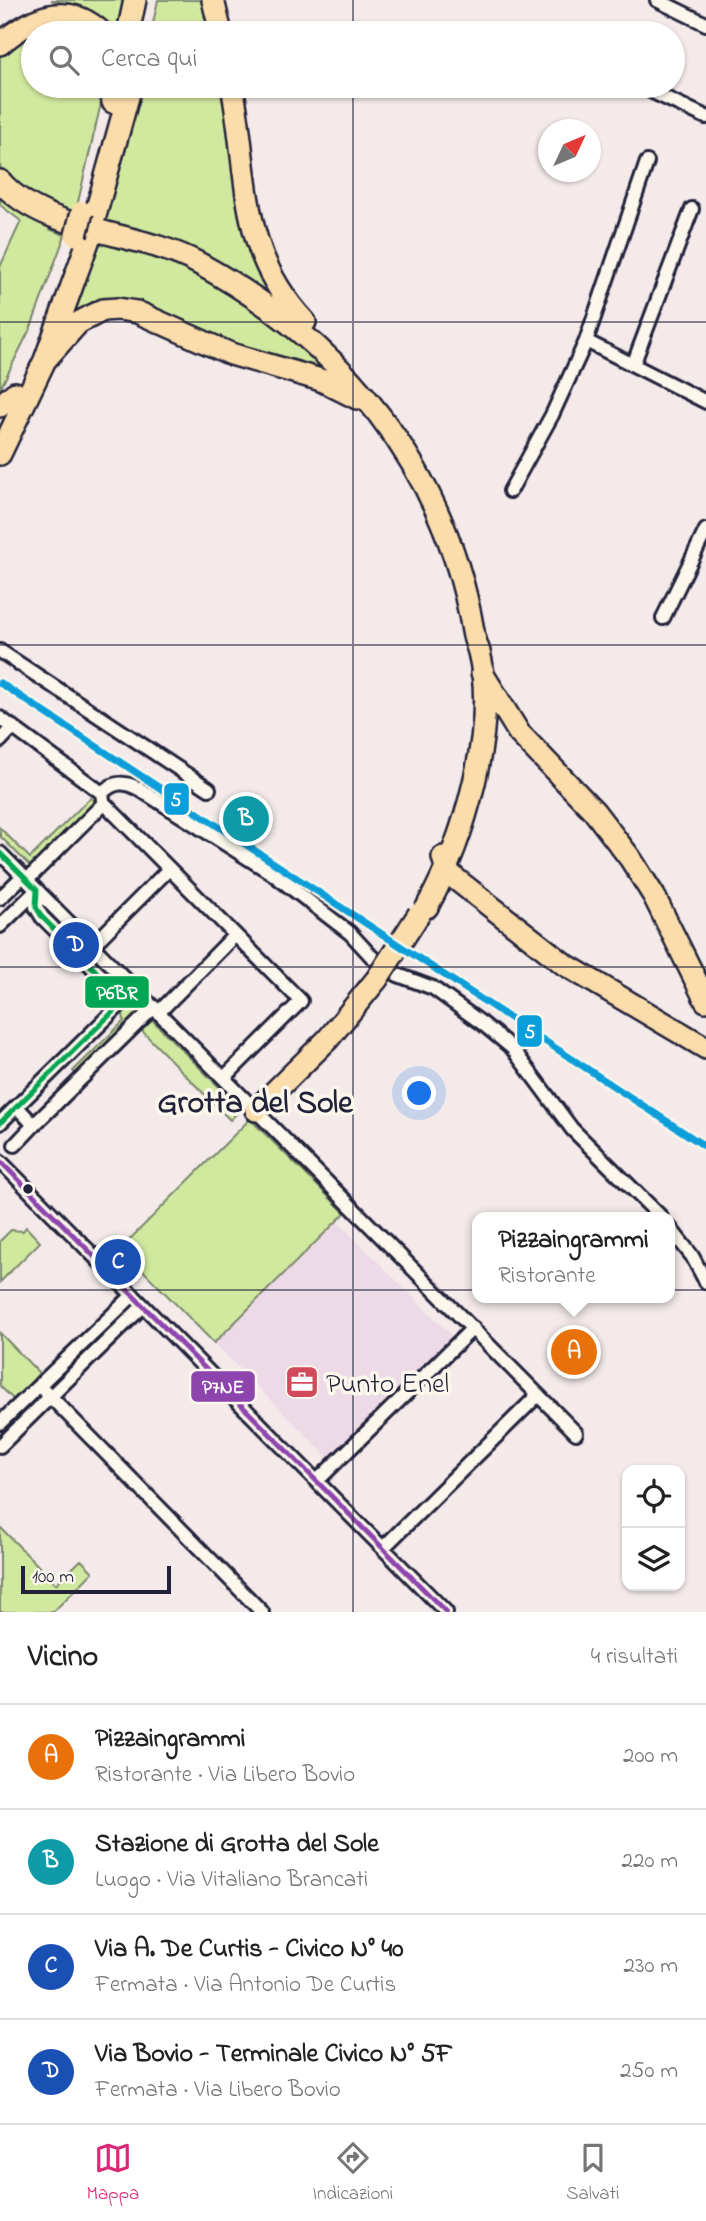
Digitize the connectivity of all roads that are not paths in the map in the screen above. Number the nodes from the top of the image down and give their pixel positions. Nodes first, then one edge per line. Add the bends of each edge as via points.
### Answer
1 (36, 0) edge
2 (135, 0) edge
3 (149, 0) edge
4 (213, 0) edge
5 (657, 0) edge
6 (28, 21) edge
7 (87, 21) edge
8 (131, 21) edge
9 (145, 21) edge
10 (218, 21) edge
11 (706, 24) edge
12 (21, 27) edge
13 (0, 44) edge
14 (112, 98) edge
15 (127, 98) edge
16 (234, 98) edge
17 (666, 98) edge
18 (706, 117) edge
19 (647, 162) dead end
20 (0, 181) edge
21 (692, 209) dead end
22 (89, 214) junction
23 (83, 237) junction
24 (586, 341) junction
25 (327, 356) junction
26 (45, 359) junction
27 (633, 365) junction
28 (7, 400) edge
29 (706, 402) edge
30 (372, 404) junction
31 (0, 425) edge
32 (0, 454) edge
33 (510, 491) dead end
34 (706, 530) edge
35 (663, 618) dead end
36 (474, 638) junction
37 (0, 651) edge
38 (481, 671) junction
39 (0, 718) edge
40 (13, 727) junction
41 (519, 733) junction
42 (475, 740) junction
43 (0, 741) edge
44 (209, 789) dead end
45 (103, 798) junction
46 (0, 853) edge
47 (445, 861) junction
48 (169, 869) junction
49 (25, 878) junction
50 (468, 889) junction
51 (37, 890) junction
52 (0, 898) edge
53 (423, 910) junction
54 (0, 926) edge
55 (235, 935) junction
56 (92, 946) junction
57 (136, 989) junction
58 (125, 1000) junction
59 (706, 1001) edge
60 (663, 1006) dead end
61 (156, 1009) junction
62 (706, 1037) edge
63 (706, 1048) edge
64 (60, 1064) junction
65 (224, 1078) junction
66 (78, 1083) junction
67 (16, 1107) junction
68 (256, 1110) junction
69 (0, 1123) edge
70 (34, 1125) junction
71 (15, 1145) dead end
72 (0, 1161) edge
73 (656, 1212) edge
74 (675, 1235) edge
75 (705, 1276) edge
76 (132, 1295) junction
77 (143, 1306) junction
78 (473, 1328) junction
79 (40, 1386) junction
80 (538, 1395) junction
81 (50, 1397) junction
82 (0, 1423) edge
83 (576, 1433) dead end
84 (0, 1446) edge
85 (317, 1481) junction
86 (383, 1548) junction
87 (262, 1612) edge
88 (446, 1612) edge

1 - 13 highway
2 - 8 highway
3 - 9 highway
4 - 10 highway
5 - 11 street
6 - 7 highway via 58,10
12 - 13 highway
14 - 22 highway
15 - 22 highway
16 - 25 highway via 260,254 273,283
17 - 18 street
19 - 24 street
20 - 25 highway via 17,198 49,216 195,261 257,297
21 - 27 street
22 - 23 highway, bridge
23 - 26 highway
23 - 28 highway
24 - 27 street
24 - 33 street
25 - 30 highway
26 - 30 highway via 78,323 103,310 118,309 137,312 232,354 321,380
26 - 32 highway
27 - 29 street
28 - 31 highway
30 - 36 highway via 406,451 442,520 458,565
34 - 35 street
36 - 38 highway
36 - 42 highway
37 - 44 street
38 - 41 highway
38 - 42 highway
39 - 40 street
40 - 43 street
40 - 45 street
41 - 42 highway via 494,726
41 - 59 highway via 594,811 630,858
42 - 47 highway via 469,781
45 - 48 street
45 - 49 street
45 - 73 street via 110,785 124,782 139,789 272,874 389,969 433,988 483,1024 512,1048 572,1129
46 - 49 street
47 - 50 highway
47 - 53 highway via 420,903
48 - 55 street
48 - 56 street
49 - 51 street
49 - 52 street
50 - 53 highway via 446,890
50 - 63 highway via 564,964
51 - 54 street
51 - 56 street
51 - 58 street via 36,906 42,917
53 - 68 highway, bridge via 377,979 328,1039
55 - 61 street
55 - 65 street via 301,1001
56 - 57 street
57 - 58 street
57 - 61 street
58 - 64 street
60 - 62 highway
61 - 65 street
61 - 66 street
64 - 66 street
64 - 67 street
65 - 68 street
66 - 70 street
67 - 69 street
67 - 70 street
68 - 78 street
70 - 71 street
72 - 76 street
74 - 75 street
76 - 77 street
76 - 79 street
77 - 81 street
77 - 85 street
78 - 80 street
78 - 85 street
79 - 81 street
79 - 82 street
80 - 83 street
80 - 86 street
81 - 84 street
81 - 87 street
85 - 86 street
86 - 88 street

